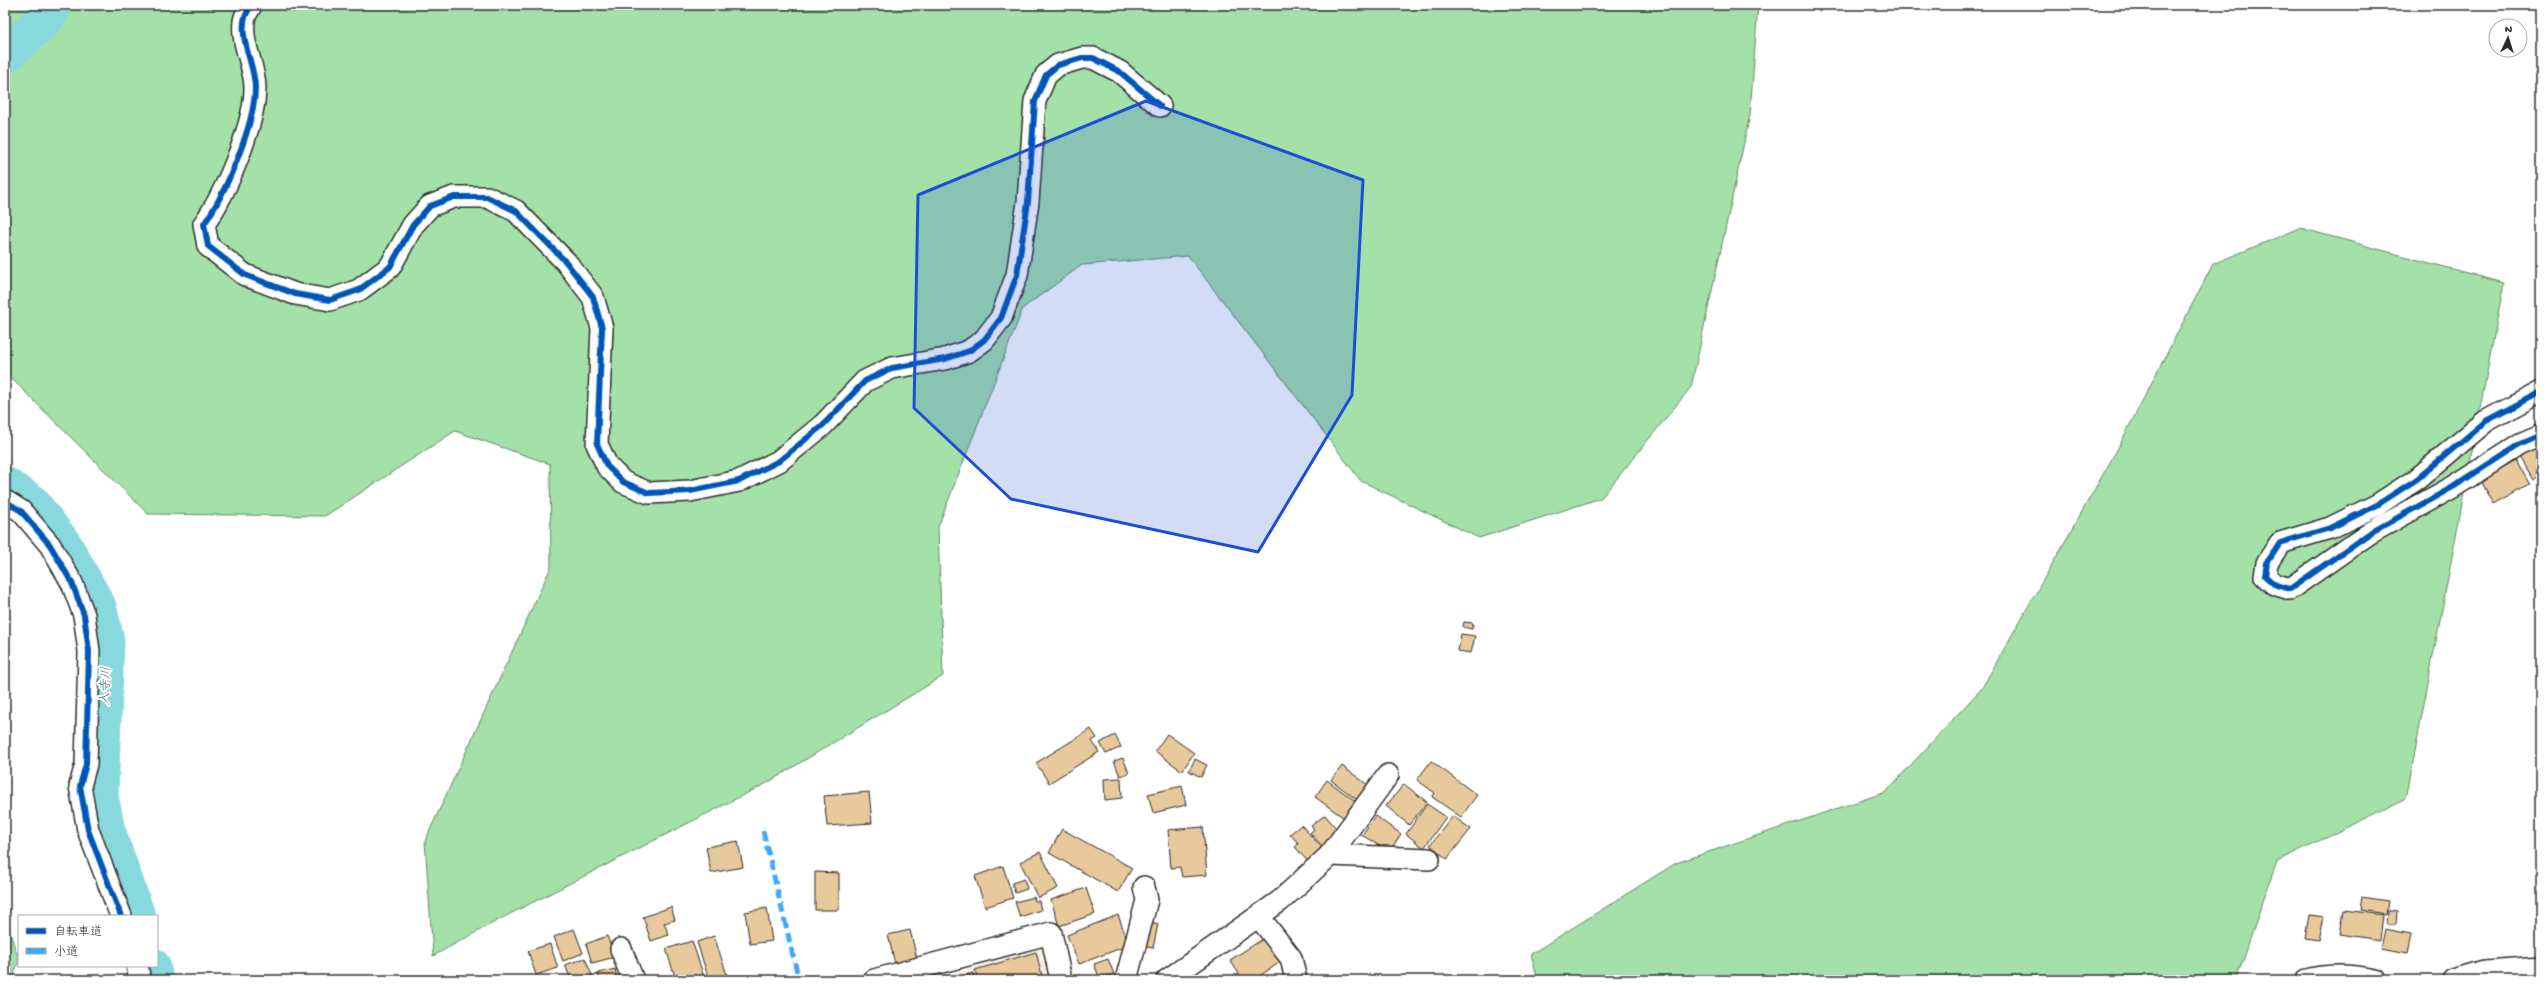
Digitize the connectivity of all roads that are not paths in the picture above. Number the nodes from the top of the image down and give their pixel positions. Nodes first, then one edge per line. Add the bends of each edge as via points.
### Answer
1 (251, 5) edge
2 (1160, 106) dead end
3 (2541, 392) edge
4 (2541, 434) edge
5 (5, 501) edge
6 (1388, 775) dead end
7 (1330, 855) junction
8 (1429, 859) dead end
9 (1144, 887) dead end
10 (121, 915) edge
11 (1258, 917) junction
12 (621, 950) dead end
13 (137, 967) edge
14 (2541, 967) edge
15 (140, 980) edge
16 (633, 980) edge
17 (874, 980) edge
18 (1061, 980) edge
19 (1126, 980) edge
20 (1167, 980) edge
21 (1296, 980) edge
22 (2307, 980) edge
23 (2375, 980) edge
24 (2454, 980) edge

1 - 2 street via 244,21 245,40 255,87 252,108 247,130 217,206 204,224 208,246 244,275 295,294 330,300 359,290 390,267 412,225 430,206 454,197 487,197 516,211 566,262 593,297 602,328 597,444 607,466 623,482 649,493 690,491 739,482 779,461 823,425 865,381 892,368 945,359 969,351 984,340 1001,318 1017,275 1028,202 1035,101 1046,75 1058,65 1082,58 1093,58 1120,72
3 - 4 street via 2486,421 2417,479 2376,505 2330,528 2280,543 2266,563 2265,576 2274,584 2290,589 2370,533
5 - 10 street via 21,511 50,545 72,583 84,615 88,659 86,764 80,786 88,830
6 - 7 street
7 - 8 street
7 - 11 street via 1280,901
9 - 19 street via 1147,900
11 - 20 street
11 - 21 street via 1291,958
12 - 16 street
13 - 15 street
14 - 24 street via 2485,971
17 - 18 street via 1051,933
22 - 23 street via 2332,975

